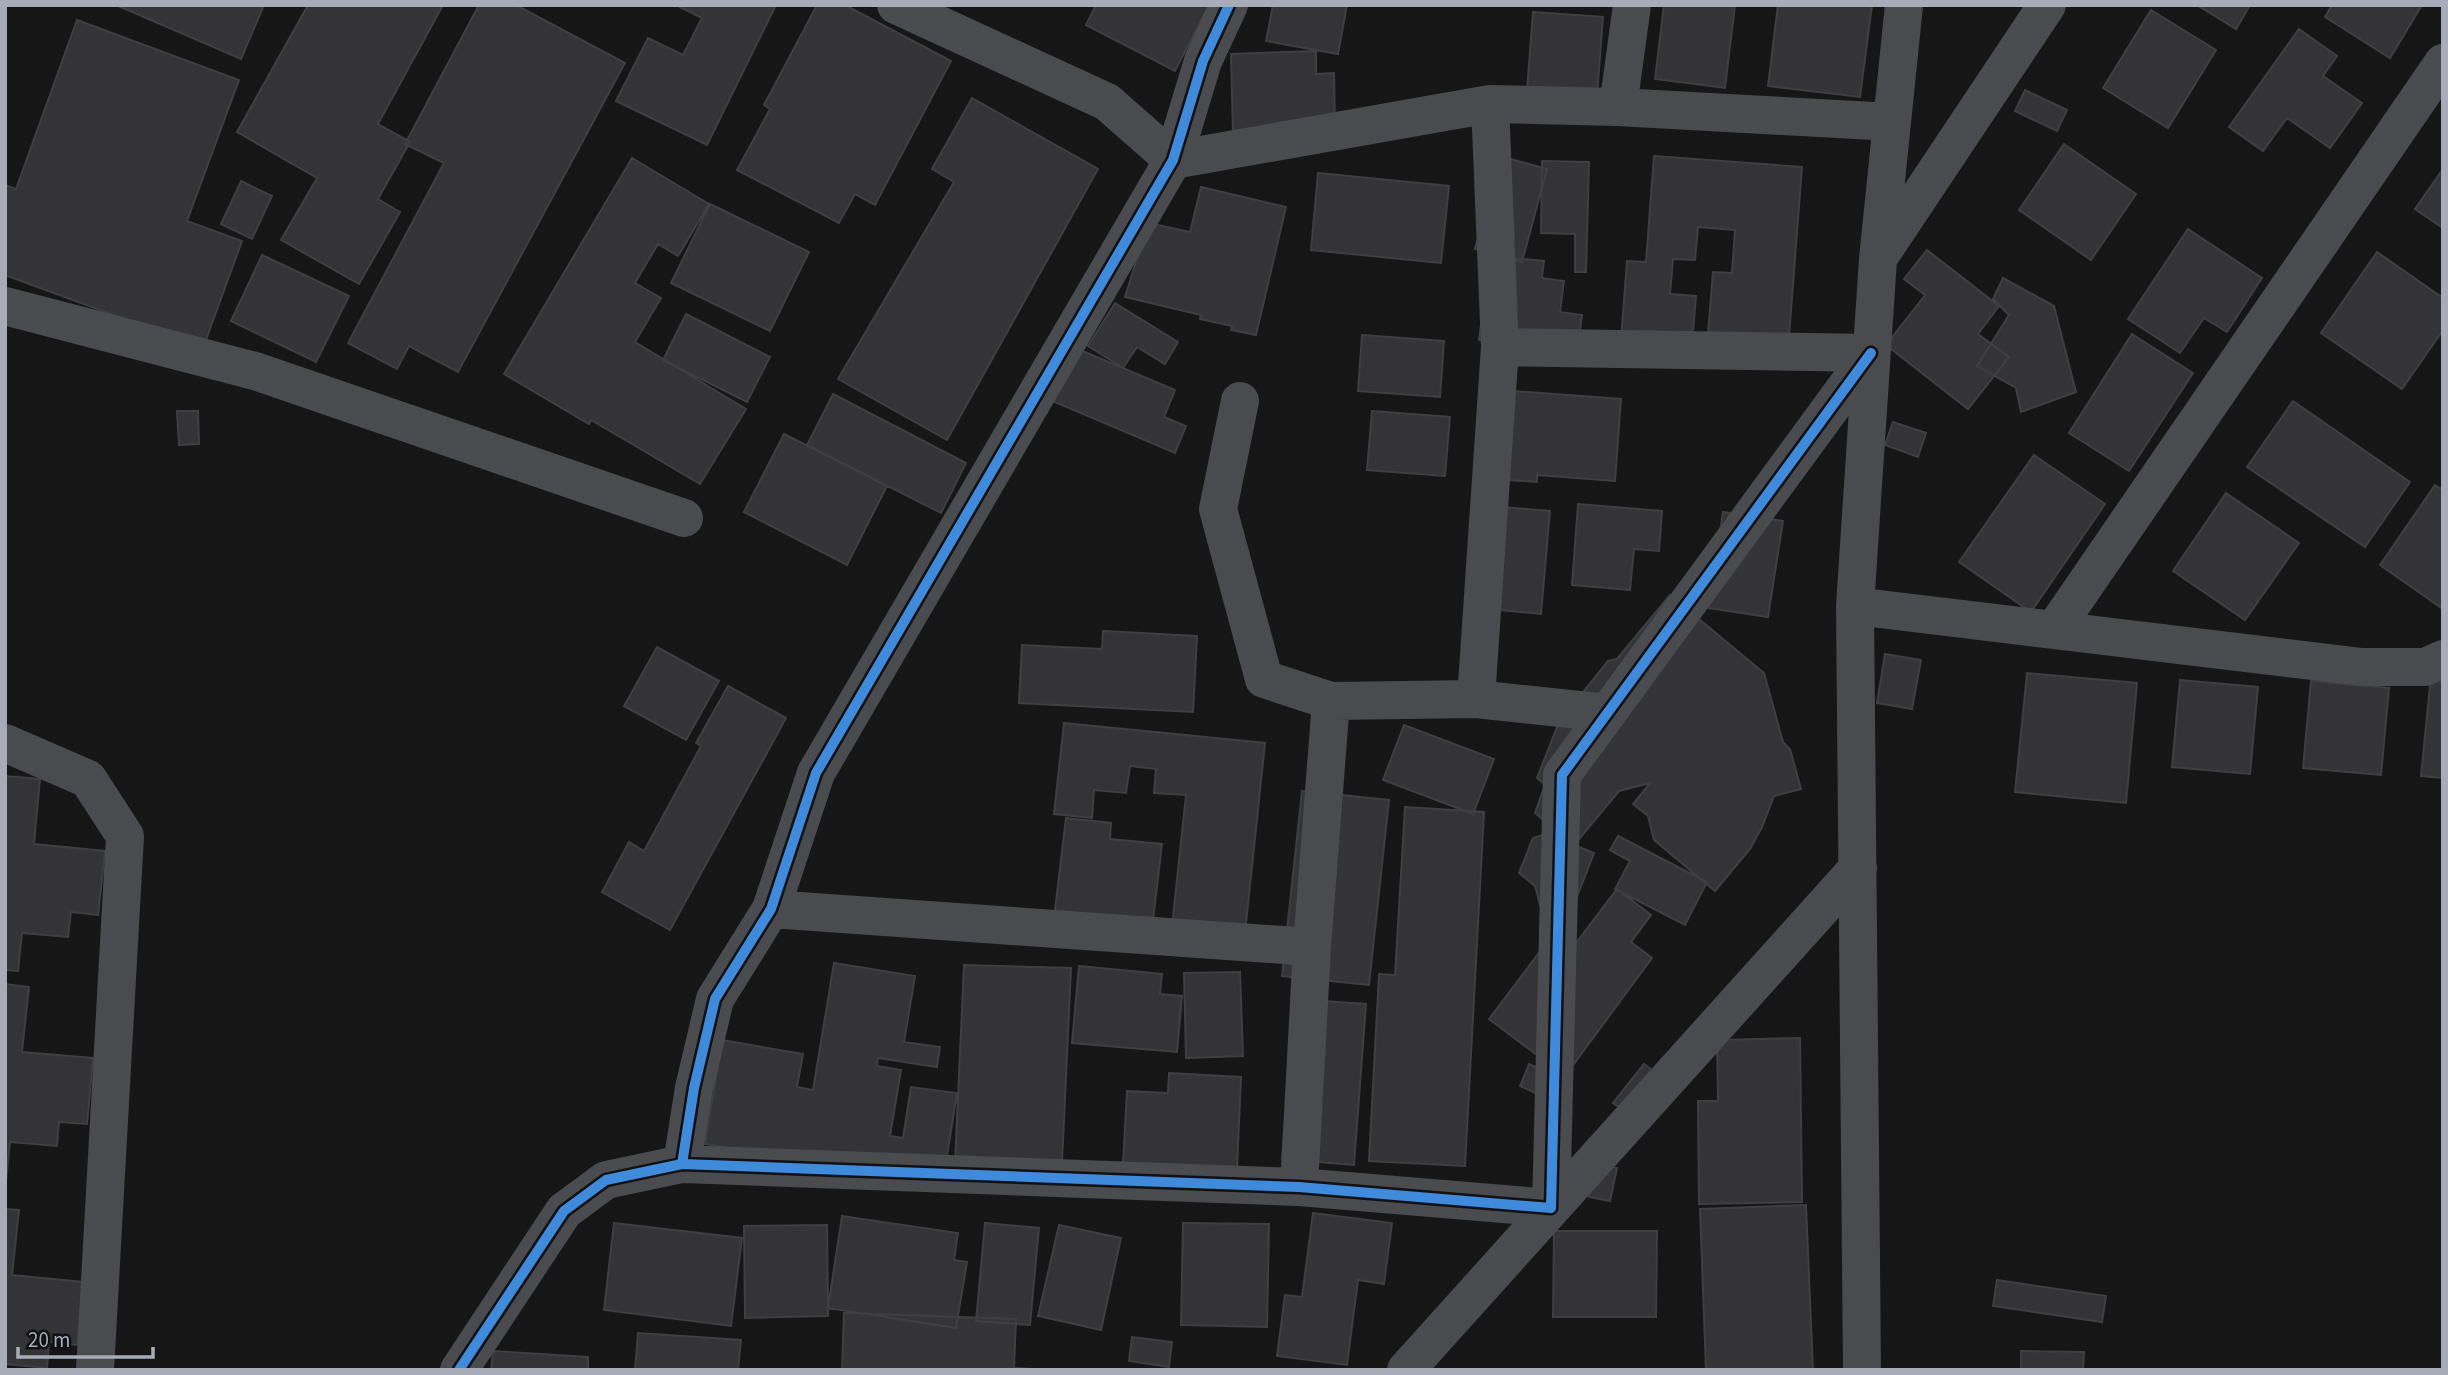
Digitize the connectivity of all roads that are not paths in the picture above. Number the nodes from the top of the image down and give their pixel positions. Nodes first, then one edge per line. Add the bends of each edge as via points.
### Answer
1 (896, 5) edge
2 (1229, 5) edge
3 (1632, 5) edge
4 (1904, 5) edge
5 (2047, 5) edge
6 (2443, 63) edge
7 (1490, 104) junction
8 (1618, 107) junction
9 (1892, 122) junction
10 (1173, 160) junction
11 (1878, 259) junction
12 (5, 306) edge
13 (1500, 347) junction
14 (1871, 353) junction
15 (1240, 401) dead end
16 (684, 518) dead end
17 (1855, 606) junction
18 (2054, 630) junction
19 (2443, 659) edge
20 (1476, 699) junction
21 (1331, 701) junction
22 (1608, 713) junction
23 (5, 743) edge
24 (1858, 868) junction
25 (771, 909) junction
26 (1312, 947) junction
27 (682, 1164) junction
28 (1299, 1187) junction
29 (1552, 1208) junction
30 (95, 1370) edge
31 (459, 1370) edge
32 (1406, 1370) edge
33 (1862, 1370) edge

1 - 10 street via 1107,102
2 - 10 street via 1203,61
3 - 8 street
4 - 9 street
5 - 11 street
6 - 18 street
7 - 8 street
7 - 10 street
7 - 13 street
8 - 9 street
9 - 11 street
10 - 25 street via 816,773
11 - 14 street
12 - 16 street via 255,371
13 - 14 street
13 - 20 street
14 - 17 street
14 - 22 street
15 - 21 street via 1218,509 1264,679
17 - 18 street
17 - 24 street
18 - 19 street via 2362,667 2425,667
20 - 21 street
20 - 22 street
21 - 26 street
22 - 29 street via 1562,775
23 - 30 street via 88,779 125,836
24 - 29 street
24 - 33 street
25 - 26 street
25 - 27 street via 715,999
26 - 28 street
27 - 28 street
27 - 31 street via 606,1180 564,1211
28 - 29 street
29 - 32 street

